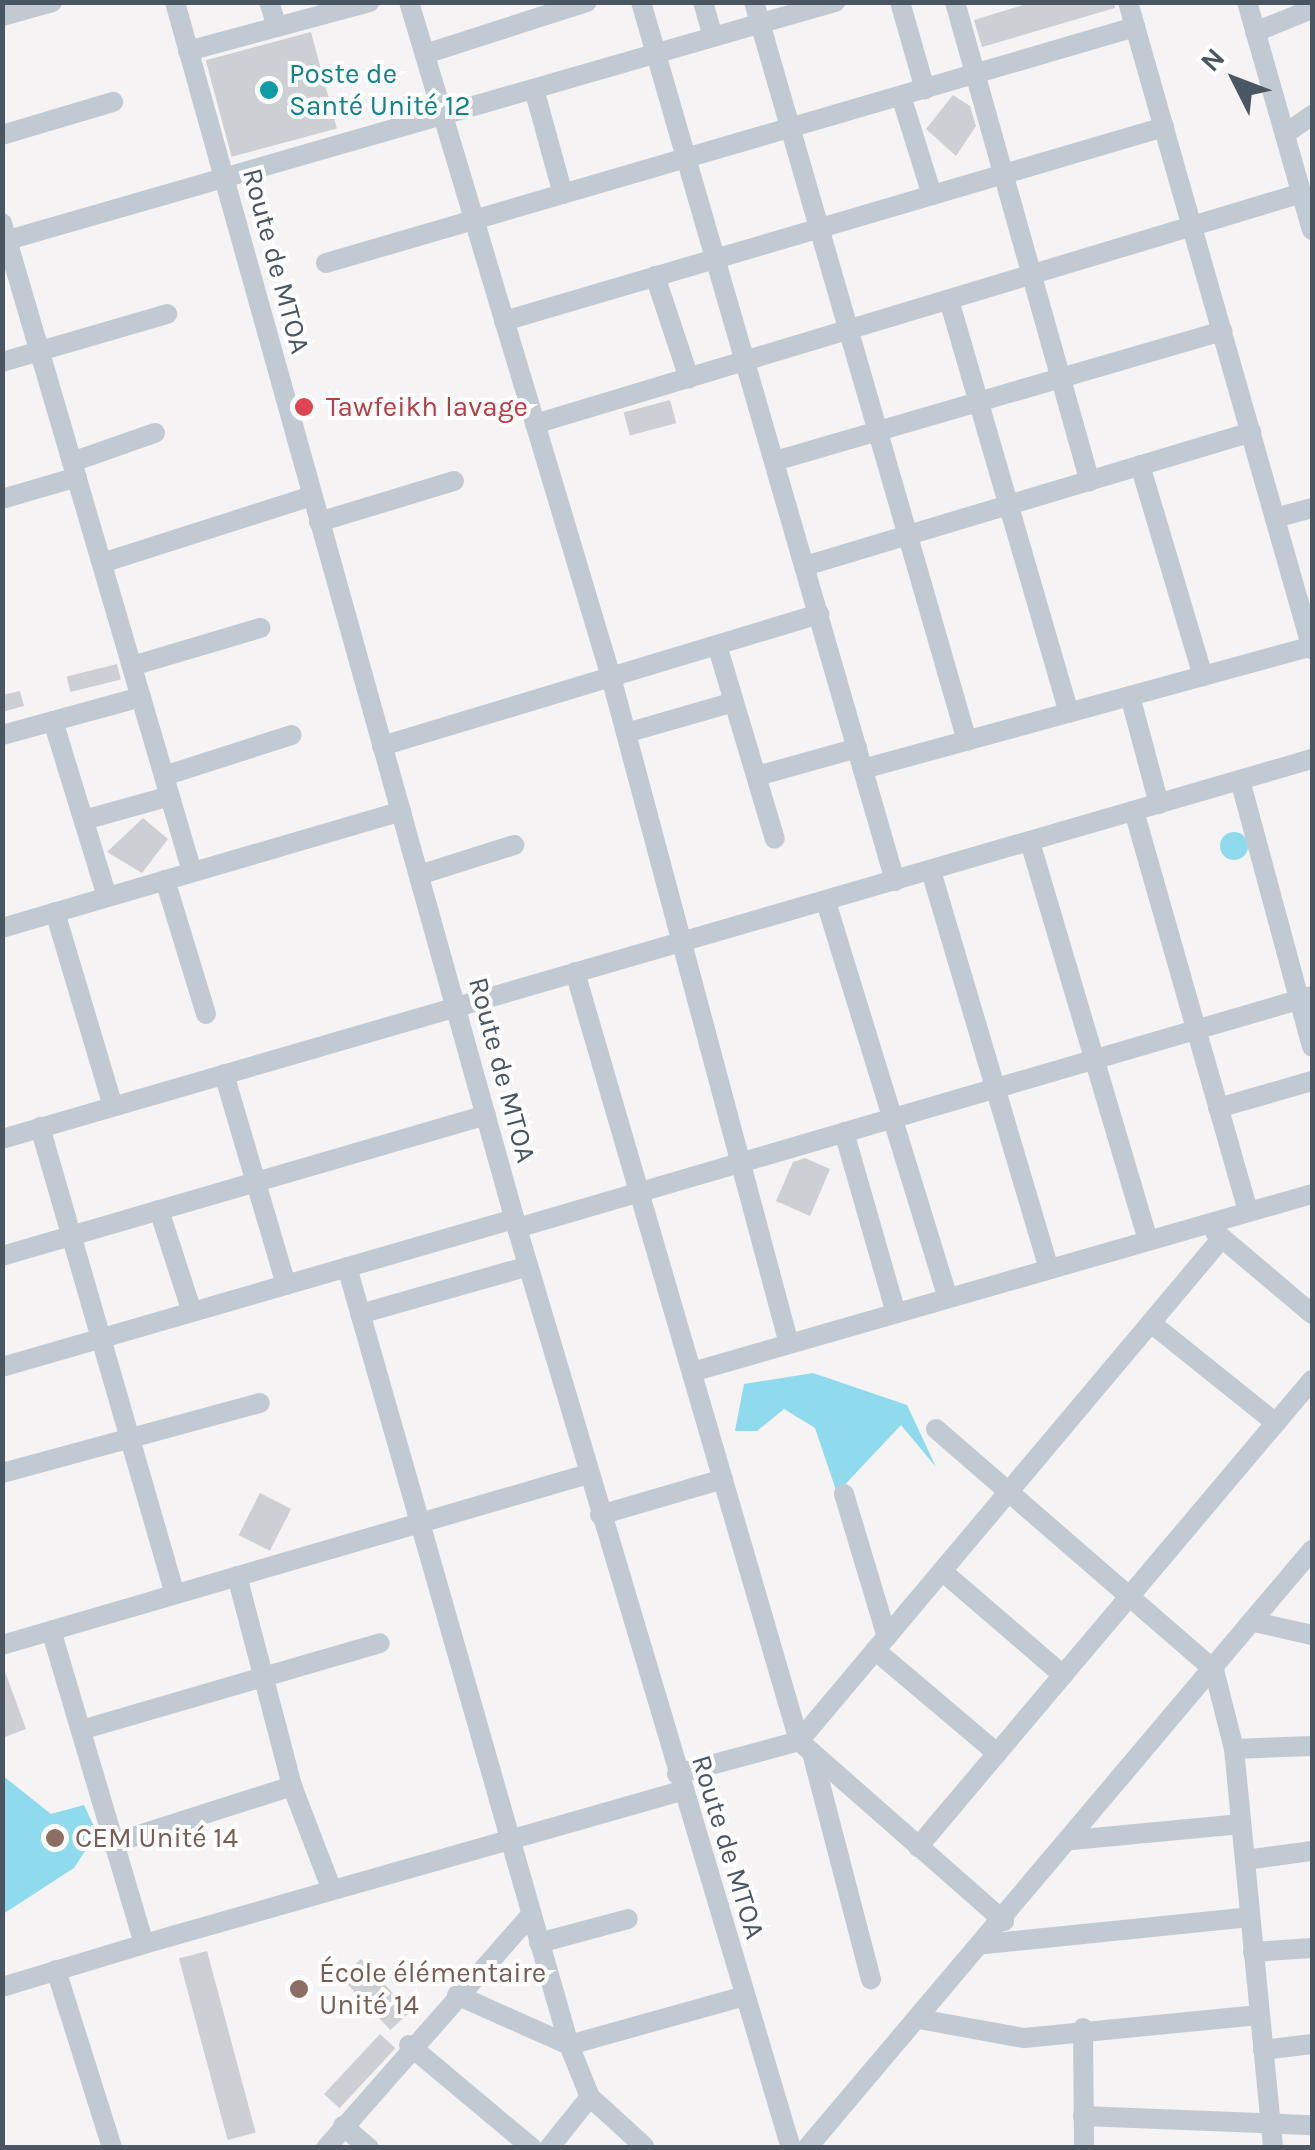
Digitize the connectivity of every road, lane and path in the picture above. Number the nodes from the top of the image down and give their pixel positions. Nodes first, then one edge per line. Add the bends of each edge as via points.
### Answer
1 (52, 2) edge
2 (175, 2) edge
3 (269, 2) edge
4 (368, 2) edge
5 (409, 2) edge
6 (587, 2) edge
7 (641, 2) edge
8 (703, 2) edge
9 (754, 2) edge
10 (900, 2) edge
11 (954, 2) edge
12 (1128, 2) edge
13 (1247, 2) edge
14 (830, 3) edge
15 (1312, 9) edge
16 (2, 16) edge
17 (760, 24) junction
18 (276, 27) junction
19 (1135, 27) junction
20 (1256, 32) junction
21 (713, 37) junction
22 (188, 50) junction
23 (425, 54) junction
24 (657, 54) junction
25 (975, 74) junction
26 (534, 89) junction
27 (925, 89) junction
28 (900, 96) junction
29 (113, 102) dead end
30 (443, 115) junction
31 (1312, 115) edge
32 (1164, 127) junction
33 (790, 128) junction
34 (2, 134) edge
35 (1285, 134) junction
36 (689, 158) junction
37 (1003, 174) junction
38 (224, 178) junction
39 (1302, 193) junction
40 (563, 194) junction
41 (932, 195) junction
42 (474, 220) junction
43 (1192, 226) junction
44 (819, 228) junction
45 (1312, 230) edge
46 (5, 232) edge
47 (717, 258) junction
48 (326, 263) dead end
49 (1032, 275) junction
50 (655, 276) junction
51 (949, 300) junction
52 (167, 314) dead end
53 (504, 321) junction
54 (849, 330) junction
55 (1222, 331) junction
56 (40, 351) junction
57 (746, 361) junction
58 (2, 362) edge
59 (689, 378) junction
60 (1061, 378) junction
61 (979, 402) junction
62 (536, 424) junction
63 (878, 431) junction
64 (1251, 432) junction
65 (156, 433) dead end
66 (775, 462) junction
67 (1140, 466) junction
68 (75, 470) junction
69 (454, 480) dead end
70 (1090, 480) junction
71 (312, 496) junction
72 (2, 499) edge
73 (1009, 505) junction
74 (1312, 508) edge
75 (1275, 518) junction
76 (319, 522) junction
77 (908, 536) junction
78 (102, 563) junction
79 (805, 566) junction
80 (819, 614) junction
81 (260, 628) dead end
82 (717, 645) junction
83 (1312, 647) edge
84 (132, 666) junction
85 (1203, 676) junction
86 (611, 677) junction
87 (1130, 696) junction
88 (141, 697) junction
89 (734, 702) junction
90 (1069, 713) junction
91 (54, 721) junction
92 (626, 732) junction
93 (2, 734) edge
94 (292, 735) dead end
95 (967, 741) junction
96 (382, 746) junction
97 (857, 748) junction
98 (1312, 759) edge
99 (863, 770) junction
100 (758, 776) junction
101 (1240, 780) junction
102 (167, 786) junction
103 (1159, 804) junction
104 (401, 811) junction
105 (1134, 812) junction
106 (84, 820) junction
107 (775, 839) dead end
108 (1030, 842) junction
109 (514, 846) dead end
110 (930, 871) junction
111 (192, 872) junction
112 (419, 875) junction
113 (164, 880) junction
114 (895, 882) junction
115 (107, 897) junction
116 (826, 902) junction
117 (56, 912) junction
118 (2, 928) edge
119 (682, 941) junction
120 (575, 972) junction
121 (1306, 998) edge
122 (457, 1006) junction
123 (206, 1014) dead end
124 (1196, 1030) junction
125 (1312, 1046) edge
126 (1094, 1060) junction
127 (224, 1074) junction
128 (1312, 1081) edge
129 (995, 1088) junction
130 (113, 1107) junction
131 (1218, 1108) junction
132 (486, 1115) junction
133 (893, 1118) junction
134 (40, 1128) junction
135 (844, 1132) junction
136 (2, 1139) edge
137 (741, 1162) junction
138 (256, 1182) junction
139 (639, 1192) junction
140 (1312, 1194) edge
141 (158, 1210) junction
142 (1248, 1212) junction
143 (516, 1224) junction
144 (1214, 1231) junction
145 (71, 1236) junction
146 (1148, 1241) junction
147 (2, 1256) edge
148 (528, 1266) junction
149 (347, 1267) junction
150 (1049, 1269) junction
151 (286, 1285) junction
152 (948, 1298) junction
153 (192, 1312) junction
154 (896, 1313) junction
155 (360, 1314) junction
156 (1312, 1314) edge
157 (1150, 1323) junction
158 (101, 1338) junction
159 (789, 1344) junction
160 (2, 1367) edge
161 (692, 1372) junction
162 (1312, 1380) edge
163 (260, 1403) dead end
164 (1276, 1424) junction
165 (936, 1429) dead end
166 (128, 1436) junction
167 (2, 1473) edge
168 (588, 1474) junction
169 (723, 1480) junction
170 (1009, 1492) junction
171 (844, 1494) dead end
172 (600, 1515) junction
173 (422, 1522) junction
174 (1312, 1550) edge
175 (942, 1571) junction
176 (238, 1576) junction
177 (174, 1594) junction
178 (1130, 1596) junction
179 (1254, 1622) junction
180 (51, 1630) junction
181 (1312, 1636) edge
182 (380, 1643) dead end
183 (881, 1643) junction
184 (2, 1644) edge
185 (1214, 1670) junction
186 (1063, 1675) junction
187 (266, 1678) junction
188 (81, 1730) junction
189 (1312, 1746) edge
190 (806, 1747) junction
191 (1234, 1749) junction
192 (998, 1754) junction
193 (679, 1782) junction
194 (292, 1786) junction
195 (1241, 1824) junction
196 (509, 1838) junction
197 (1072, 1840) junction
198 (120, 1841) junction
199 (918, 1847) junction
200 (1312, 1851) edge
201 (1245, 1860) junction
202 (332, 1890) junction
203 (530, 1914) junction
204 (1250, 1917) junction
205 (628, 1919) dead end
206 (1004, 1921) junction
207 (539, 1943) junction
208 (144, 1944) junction
209 (985, 1944) junction
210 (1312, 1948) edge
211 (1253, 1952) junction
212 (56, 1970) junction
213 (870, 1978) dead end
214 (2, 1987) edge
215 (457, 1996) junction
216 (744, 1996) junction
217 (1259, 2015) junction
218 (919, 2019) junction
219 (1083, 2028) junction
220 (1312, 2044) edge
221 (409, 2045) junction
222 (569, 2045) junction
223 (1263, 2050) junction
224 (590, 2097) junction
225 (1083, 2116) junction
226 (1271, 2123) junction
227 (1312, 2125) edge
228 (343, 2126) junction
229 (644, 2146) edge
230 (112, 2148) edge
231 (326, 2148) edge
232 (369, 2148) edge
233 (532, 2148) edge
234 (548, 2148) edge
235 (791, 2148) edge
236 (807, 2148) edge
237 (1084, 2148) edge
238 (1273, 2148) edge

1 - 16 street
2 - 22 street, Route de MTOA
3 - 18 street
4 - 18 street
5 - 23 street
6 - 23 street
7 - 24 street
8 - 21 street
9 - 17 street
10 - 27 street
11 - 25 street
12 - 19 street
13 - 20 street
14 - 17 street
15 - 20 street
17 - 21 street
17 - 33 street
18 - 22 street
19 - 25 street
19 - 32 street
20 - 35 street
21 - 24 street
22 - 38 street, Route de MTOA
23 - 30 street
24 - 26 street
24 - 36 street
25 - 27 street
25 - 37 street
26 - 30 street
26 - 40 street
27 - 28 street
28 - 33 street
28 - 41 street
29 - 34 street
30 - 38 street
30 - 42 street
31 - 35 street
32 - 37 street
32 - 43 street
33 - 36 street
33 - 44 street
35 - 39 street
36 - 40 street
36 - 47 street
37 - 41 street
37 - 49 street
38 - 46 street
38 - 71 street, Route de MTOA
39 - 43 street
39 - 45 street
40 - 42 street
41 - 44 street
42 - 48 street
42 - 53 street
43 - 49 street
43 - 55 street
44 - 47 street
44 - 54 street
46 - 56 street
47 - 50 street
47 - 57 street
49 - 51 street
49 - 60 street
50 - 53 street
50 - 59 street
51 - 54 street
51 - 61 street
52 - 56 street
53 - 62 street
54 - 57 street
54 - 63 street
55 - 60 street
55 - 64 street
56 - 58 street
56 - 68 street
57 - 59 street
57 - 66 street
59 - 62 street
60 - 61 street
60 - 70 street
61 - 63 street
61 - 73 street
62 - 86 street
63 - 66 street
63 - 77 street
64 - 67 street
64 - 75 street
65 - 68 street
66 - 79 street
67 - 70 street
67 - 85 street
68 - 72 street
68 - 78 street
69 - 76 street
70 - 73 street
71 - 76 street, Route de MTOA
71 - 78 street
73 - 77 street
73 - 90 street
74 - 75 street
75 - 83 street
76 - 96 street, Route de MTOA
77 - 79 street
77 - 95 street
78 - 84 street
79 - 80 street
80 - 82 street
80 - 97 street
81 - 84 street
82 - 86 street
82 - 89 street
83 - 85 street
84 - 88 street
85 - 87 street
86 - 92 street
86 - 96 street
87 - 90 street
87 - 103 street
88 - 91 street
88 - 102 street
89 - 92 street
89 - 100 street
90 - 95 street
91 - 93 street
91 - 106 street
92 - 119 street
94 - 102 street
95 - 99 street
96 - 104 street, Route de MTOA
97 - 99 street
97 - 100 street
98 - 101 street
99 - 114 street
100 - 107 street
101 - 103 street
101 - 121 street
102 - 106 street
102 - 111 street
103 - 105 street
104 - 111 street
104 - 112 street, Route de MTOA
105 - 108 street
105 - 124 street
106 - 115 street
108 - 110 street
108 - 126 street
109 - 112 street
110 - 114 street
110 - 129 street
111 - 113 street
112 - 122 street, Route de MTOA
113 - 115 street
113 - 123 street
114 - 116 street
115 - 117 street
116 - 119 street
116 - 133 street
117 - 118 street
117 - 130 street
119 - 120 street
119 - 137 street
120 - 122 street
120 - 139 street
121 - 124 street
121 - 125 street
122 - 127 street
122 - 132 street, Route de MTOA
124 - 126 street
124 - 131 street
126 - 129 street
126 - 146 street
127 - 130 street
127 - 138 street
128 - 131 street
129 - 133 street
129 - 150 street
130 - 134 street
131 - 142 street
132 - 138 street
132 - 143 street, Route de MTOA
133 - 135 street
133 - 152 street
134 - 136 street
134 - 145 street
135 - 137 street
135 - 154 street
137 - 139 street
137 - 159 street
138 - 141 street
138 - 151 street
139 - 143 street
139 - 161 street
140 - 142 street
141 - 145 street
141 - 153 street
142 - 144 street
143 - 148 street, Route de MTOA
143 - 149 street
144 - 146 street
144 - 156 street
144 - 157 street
145 - 147 street
145 - 158 street
146 - 150 street
148 - 155 street
148 - 168 street, Route de MTOA
149 - 151 street
149 - 155 street
150 - 152 street
151 - 153 street
152 - 154 street
153 - 158 street
154 - 159 street
155 - 173 street
157 - 164 street
157 - 170 street
158 - 160 street
158 - 166 street
159 - 161 street
161 - 169 street
162 - 164 street
163 - 166 street
164 - 178 street
165 - 170 street
166 - 167 street
166 - 177 street
168 - 172 street, Route de MTOA
168 - 173 street
169 - 172 street
169 - 190 street
170 - 175 street
170 - 178 street
171 - 183 street
172 - 193 street, Route de MTOA
173 - 176 street
173 - 196 street
174 - 179 street
175 - 183 street
175 - 186 street
176 - 177 street
176 - 187 street
177 - 180 street
178 - 185 street
178 - 186 street
179 - 181 street
179 - 185 street
180 - 184 street
180 - 188 street
182 - 187 street
183 - 190 street
183 - 192 street
185 - 191 street
185 - 197 street
186 - 192 street
187 - 188 street
187 - 194 street
188 - 198 street
189 - 191 street
190 - 193 street
190 - 199 street
190 - 213 street
191 - 195 street
192 - 199 street
193 - 196 street
193 - 216 street, Route de MTOA
194 - 198 street
194 - 202 street
195 - 197 street
195 - 201 street
196 - 202 street
196 - 203 street
197 - 206 street
198 - 208 street
199 - 206 street
200 - 201 street
201 - 204 street
202 - 208 street
203 - 207 street
203 - 215 street
204 - 209 street
204 - 211 street
205 - 207 street
206 - 209 street
207 - 222 street
208 - 212 street
209 - 218 street
210 - 211 street
211 - 217 street
212 - 214 street
212 - 230 street
215 - 221 street
215 - 222 street
216 - 222 street
216 - 235 street, Route de MTOA
217 - 219 street
217 - 223 street
218 - 219 street via 1024,2038
218 - 236 street
219 - 225 street
220 - 223 street
221 - 228 street
221 - 233 street
222 - 224 street
223 - 226 street
224 - 229 street
224 - 234 street
225 - 226 street
225 - 237 street
226 - 227 street
226 - 238 street
228 - 231 street
228 - 232 street

